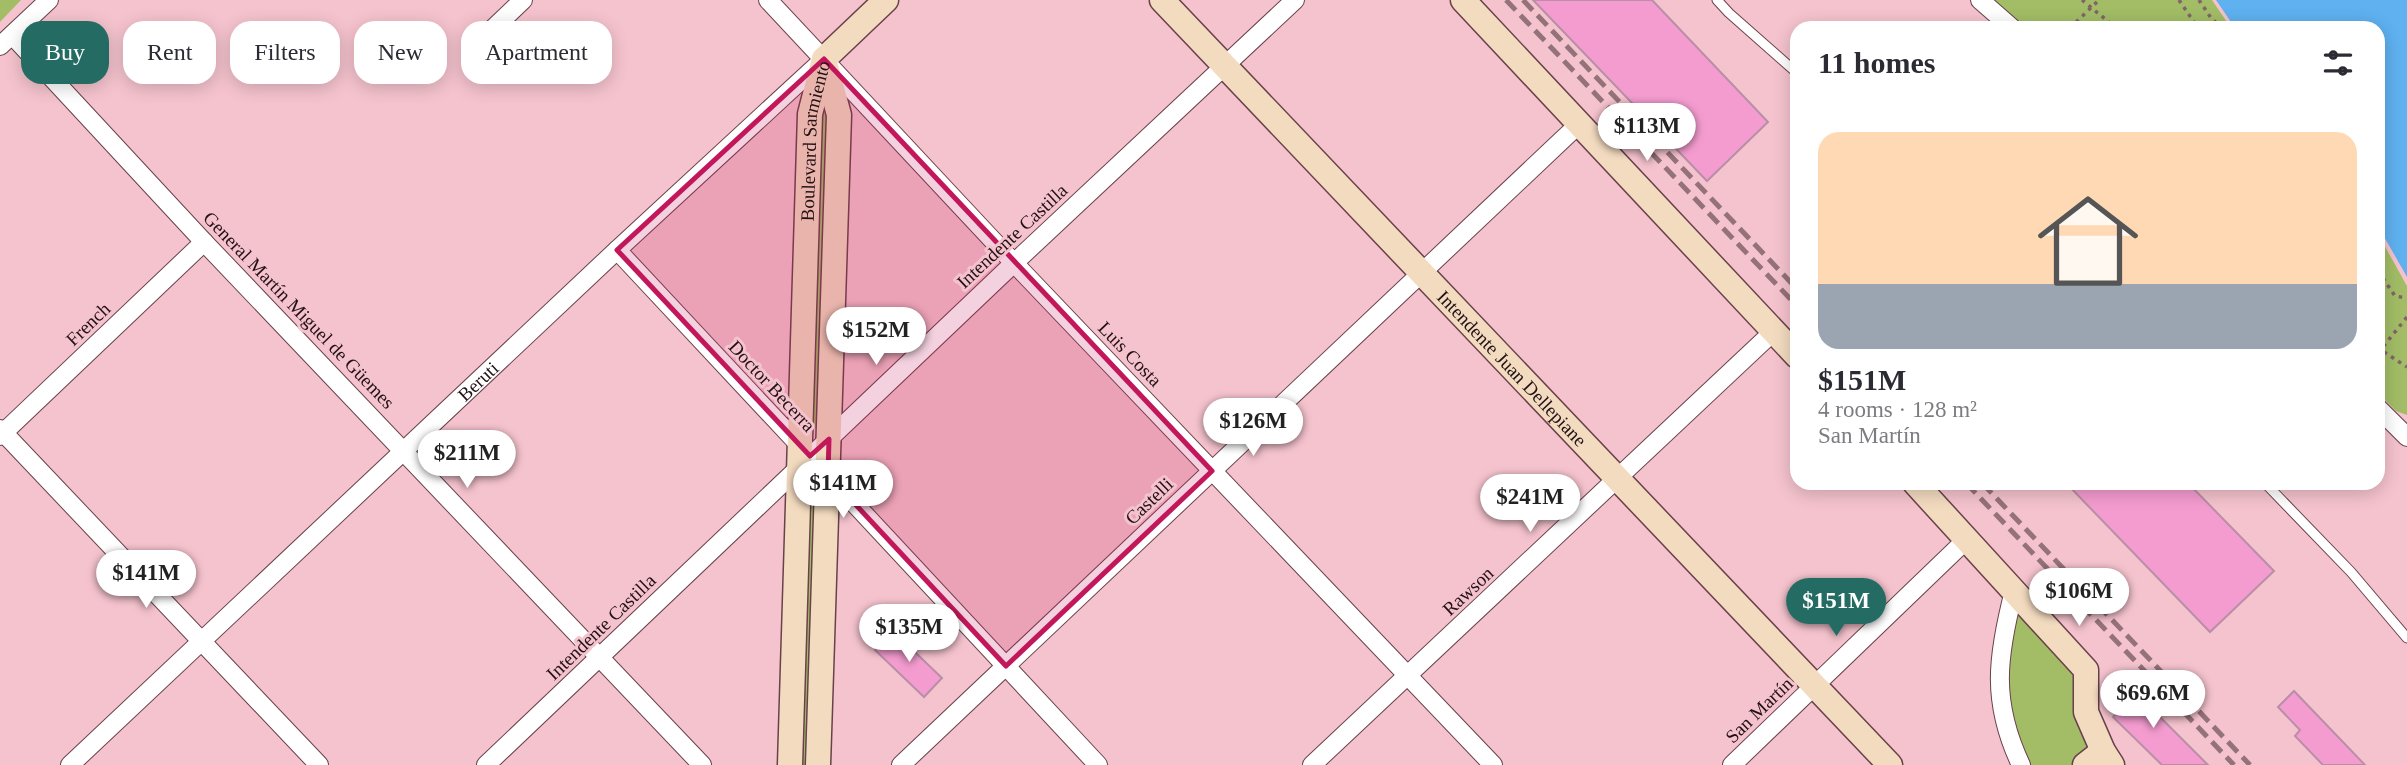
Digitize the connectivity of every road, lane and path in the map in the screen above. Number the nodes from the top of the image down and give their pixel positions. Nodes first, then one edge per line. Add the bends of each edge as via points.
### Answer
1 (49, 0) edge
2 (523, 0) edge
3 (768, 0) edge
4 (886, 0) edge
5 (1162, 0) edge
6 (1294, 0) edge
7 (1462, 0) edge
8 (1717, 0) edge
9 (1980, 0) edge
10 (2082, 0) edge
11 (2099, 0) edge
12 (2179, 0) edge
13 (2199, 0) edge
14 (2091, 7) junction
15 (501, 21) edge
16 (2004, 21) edge
17 (2077, 21) edge
18 (2108, 21) edge
19 (2194, 21) edge
20 (2214, 21) edge
21 (6, 41) edge
22 (824, 59) junction
23 (1225, 65) junction
24 (1790, 67) edge
25 (1579, 124) junction
26 (204, 242) junction
27 (617, 250) junction
28 (1014, 263) junction
29 (1422, 273) junction
30 (2385, 281) edge
31 (2407, 298) edge
32 (2407, 317) edge
33 (1774, 331) junction
34 (2385, 343) edge
35 (1790, 348) edge
36 (2385, 354) edge
37 (2407, 367) edge
38 (2385, 415) edge
39 (1, 433) edge
40 (2407, 437) edge
41 (829, 439) junction
42 (403, 450) junction
43 (803, 456) junction
44 (1212, 471) junction
45 (828, 475) junction
46 (1617, 478) junction
47 (1922, 490) edge
48 (2272, 490) edge
49 (1967, 539) junction
50 (2014, 591) junction
51 (2407, 638) edge
52 (201, 640) junction
53 (599, 657) junction
54 (1006, 666) junction
55 (1408, 676) junction
56 (1815, 686) junction
57 (2100, 760) edge
58 (70, 765) edge
59 (319, 765) edge
60 (486, 765) edge
61 (702, 765) edge
62 (790, 765) edge
63 (818, 765) edge
64 (901, 765) edge
65 (1098, 765) edge
66 (1312, 765) edge
67 (1493, 765) edge
68 (1732, 765) edge
69 (1890, 765) edge
70 (2021, 765) edge

1 - 21 street
2 - 15 street
3 - 22 street, Luis Costa
4 - 22 street, Beruti
5 - 23 street, Intendente Juan Dellepiane
6 - 23 street, Intendente Castilla
7 - 25 street
8 - 24 lane
9 - 16 street
10 - 14 path
11 - 14 path
12 - 19 path
13 - 20 path
14 - 17 path
14 - 18 path
21 - 26 street, General Martín Miguel de Güemes
22 - 27 street, Beruti
22 - 28 street, Luis Costa
22 - 41 street, Boulevard Sarmiento via 839,116
22 - 43 street, Boulevard Sarmiento via 810,114
23 - 28 street, Intendente Castilla
23 - 29 street, Intendente Juan Dellepiane
25 - 29 street, Castelli
25 - 33 street
26 - 39 street, French
26 - 42 street, General Martín Miguel de Güemes
27 - 42 street, Beruti
27 - 43 street, Doctor Becerra
28 - 41 street, Intendente Castilla
28 - 44 street, Luis Costa
29 - 44 street, Castelli
29 - 46 street, Intendente Juan Dellepiane
30 - 31 path via 2395,296
32 - 34 path
33 - 35 street
33 - 46 street, Rawson
36 - 37 path
38 - 40 street
39 - 52 street
41 - 43 street, Intendente Castilla
41 - 45 street, Boulevard Sarmiento
42 - 52 street, Beruti
42 - 53 street, General Martín Miguel de Güemes
43 - 45 street, Doctor Becerra
43 - 53 street, Intendente Castilla
43 - 62 street, Boulevard Sarmiento
44 - 54 street, Castelli
44 - 55 street, Luis Costa
45 - 54 street, Doctor Becerra
45 - 63 street, Boulevard Sarmiento
46 - 55 street, Rawson
46 - 56 street, Intendente Juan Dellepiane
47 - 49 street
48 - 51 lane
49 - 50 street
49 - 56 street, San Martín
50 - 57 street via 2086,670 2086,712
50 - 70 street via 1998,674 2003,720
52 - 58 street, Beruti
52 - 59 street
53 - 60 street, Intendente Castilla
53 - 61 street, General Martín Miguel de Güemes
54 - 64 street, Castelli
54 - 65 street, Doctor Becerra
55 - 66 street, Rawson
55 - 67 street, Luis Costa
56 - 68 street, San Martín
56 - 69 street, Intendente Juan Dellepiane

